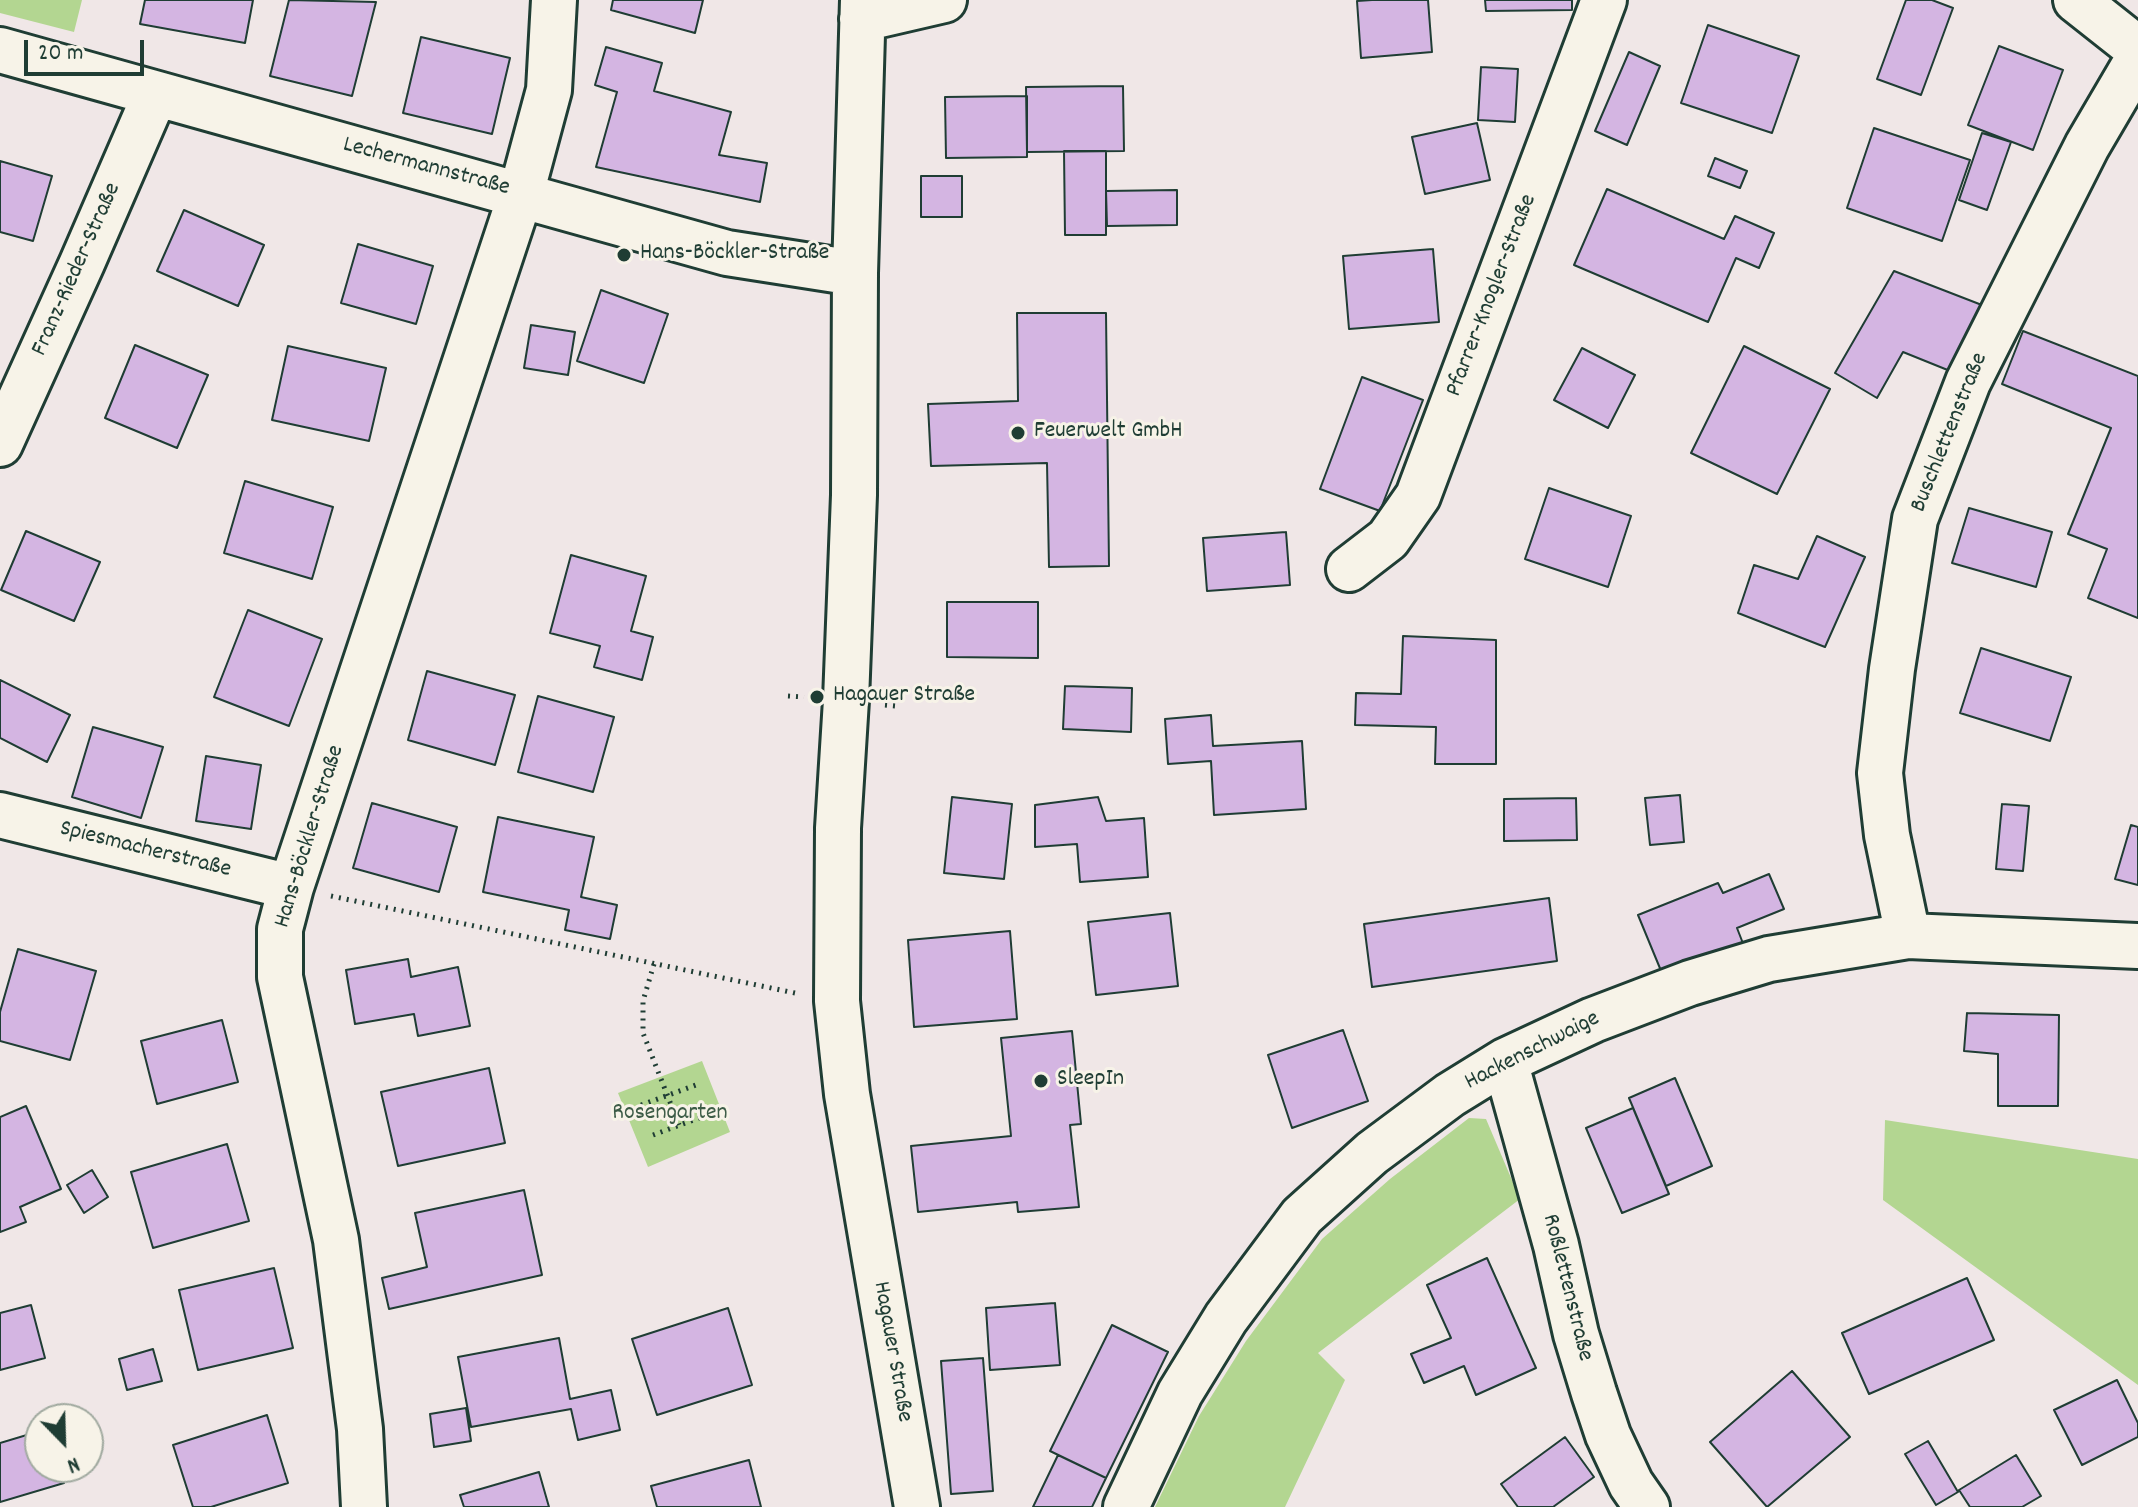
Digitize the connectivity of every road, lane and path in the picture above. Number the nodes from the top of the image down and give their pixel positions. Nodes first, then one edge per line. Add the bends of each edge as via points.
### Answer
1 (554, 0) edge
2 (944, 0) edge
3 (1604, 0) edge
4 (2076, 0) edge
5 (863, 9) edge
6 (2138, 49) edge
7 (0, 50) edge
8 (2138, 59) edge
9 (155, 95) junction
10 (521, 194) junction
11 (855, 273) junction
12 (0, 444) edge
13 (1349, 569) dead end
14 (0, 815) edge
15 (291, 887) junction
16 (1908, 936) junction
17 (2138, 946) edge
18 (654, 964) junction
19 (837, 1001) junction
20 (1505, 1061) junction
21 (696, 1085) dead end
22 (668, 1096) junction
23 (641, 1105) dead end
24 (707, 1115) dead end
25 (679, 1125) junction
26 (653, 1135) dead end
27 (364, 1507) edge
28 (917, 1507) edge
29 (1126, 1507) edge
30 (1647, 1507) edge

1 - 10 street, Hans-Böckler-Straße via 549,90
2 - 5 street
3 - 13 street, Pfarrer-Knogler-Straße via 1418,496 1388,539
4 - 6 street
5 - 11 street, Hagauer Straße
7 - 9 street, Lechermannstraße
8 - 16 street, Buschlettenstraße via 2087,146 1968,382 1915,519 1880,773
9 - 10 street, Lechermannstraße
9 - 12 street, Franz-Rieder-Straße
10 - 11 street, Lechermannstraße via 727,253
10 - 15 street, Hans-Böckler-Straße
11 - 19 street, Hagauer Straße via 854,495 838,828
14 - 15 street, Spiesmacherstraße
15 - 18 path
15 - 27 street, Hans-Böckler-Straße via 280,929 280,977 336,1240 360,1429
16 - 17 street, Hackenschwaige
16 - 20 street, Hackenschwaige via 1769,959 1690,983
18 - 19 path
18 - 22 path via 643,1001 643,1033
19 - 28 street, Hagauer Straße via 847,1094
20 - 29 street, Hackenschwaige via 1372,1153 1302,1216 1226,1318 1180,1393
20 - 30 street, Roßlettenstraße via 1594,1393 1608,1435
21 - 22 path
22 - 23 path
22 - 25 path
24 - 25 path
25 - 26 path

